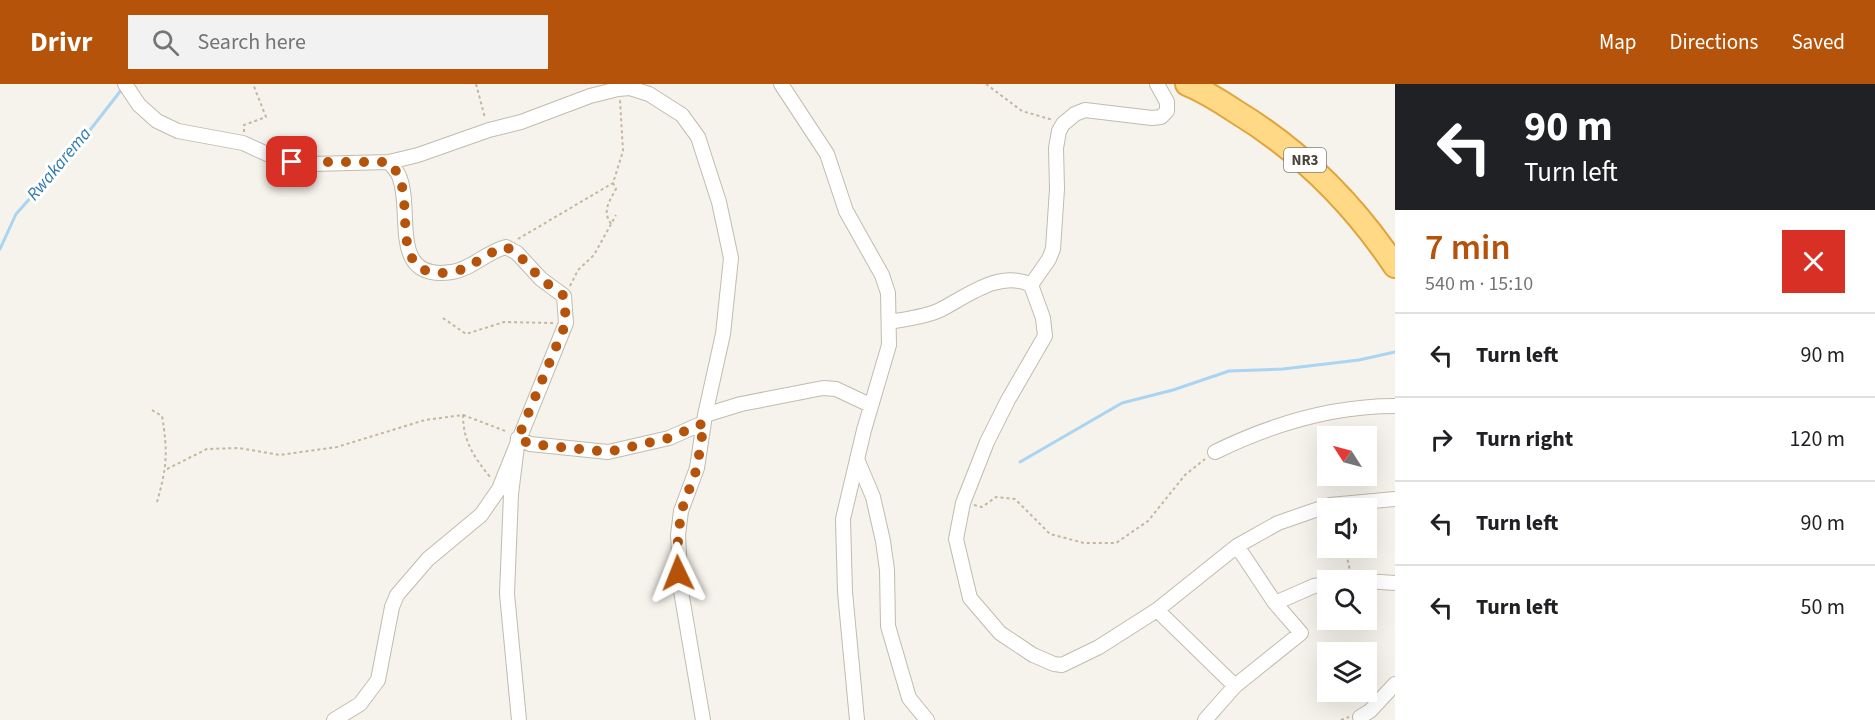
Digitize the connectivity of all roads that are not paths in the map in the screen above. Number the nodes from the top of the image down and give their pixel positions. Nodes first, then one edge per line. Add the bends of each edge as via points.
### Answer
1 (125, 84) edge
2 (781, 84) edge
3 (1157, 84) edge
4 (1187, 84) edge
5 (389, 162) junction
6 (1395, 266) edge
7 (1030, 285) junction
8 (890, 322) junction
9 (870, 405) junction
10 (1395, 406) edge
11 (704, 419) junction
12 (518, 438) junction
13 (1215, 452) road end
14 (857, 459) junction
15 (1395, 499) edge
16 (1237, 546) junction
17 (1377, 582) edge
18 (1395, 583) edge
19 (1317, 586) edge
20 (1275, 603) junction
21 (1156, 610) junction
22 (1395, 684) edge
23 (1235, 686) junction
24 (1360, 717) dead end
25 (334, 720) edge
26 (519, 720) edge
27 (703, 720) edge
28 (857, 720) edge
29 (927, 720) edge
30 (1205, 720) edge

1 - 5 street via 139,105 157,121 190,134 243,143 292,162
2 - 8 street via 828,154 846,211 882,275
3 - 7 street via 1167,102 1167,111 1161,117 1085,110 1063,124 1056,148 1053,249
4 - 6 highway, NR3 via 1254,122 1313,167 1356,214
5 - 11 street via 618,89 649,94 682,115 698,137 730,245 727,311
5 - 12 street via 399,175 408,247 420,267 455,272 506,247 564,296 566,323
7 - 8 street via 1022,281 992,283 939,310
7 - 21 street via 1043,318 1045,336 997,423 959,520 957,551 970,598 1000,633 1032,655 1062,665 1099,647
8 - 9 street via 885,363
9 - 11 street via 836,389 823,388 741,404
9 - 14 street
10 - 13 street via 1347,408 1311,417 1246,437
11 - 12 street via 669,438 608,452 530,444
11 - 27 street via 697,468 681,512 677,551 690,659
12 - 25 street via 499,489 481,515 428,560 398,595 392,607 378,680 360,704
12 - 26 street via 507,594
14 - 28 street via 844,508 843,543
14 - 29 street via 873,497 883,541 888,626 909,698
15 - 16 street via 1330,505 1278,523
16 - 20 street
16 - 21 street
17 - 18 street
19 - 20 street
20 - 23 street via 1301,633
21 - 23 street
22 - 24 street
23 - 30 street

